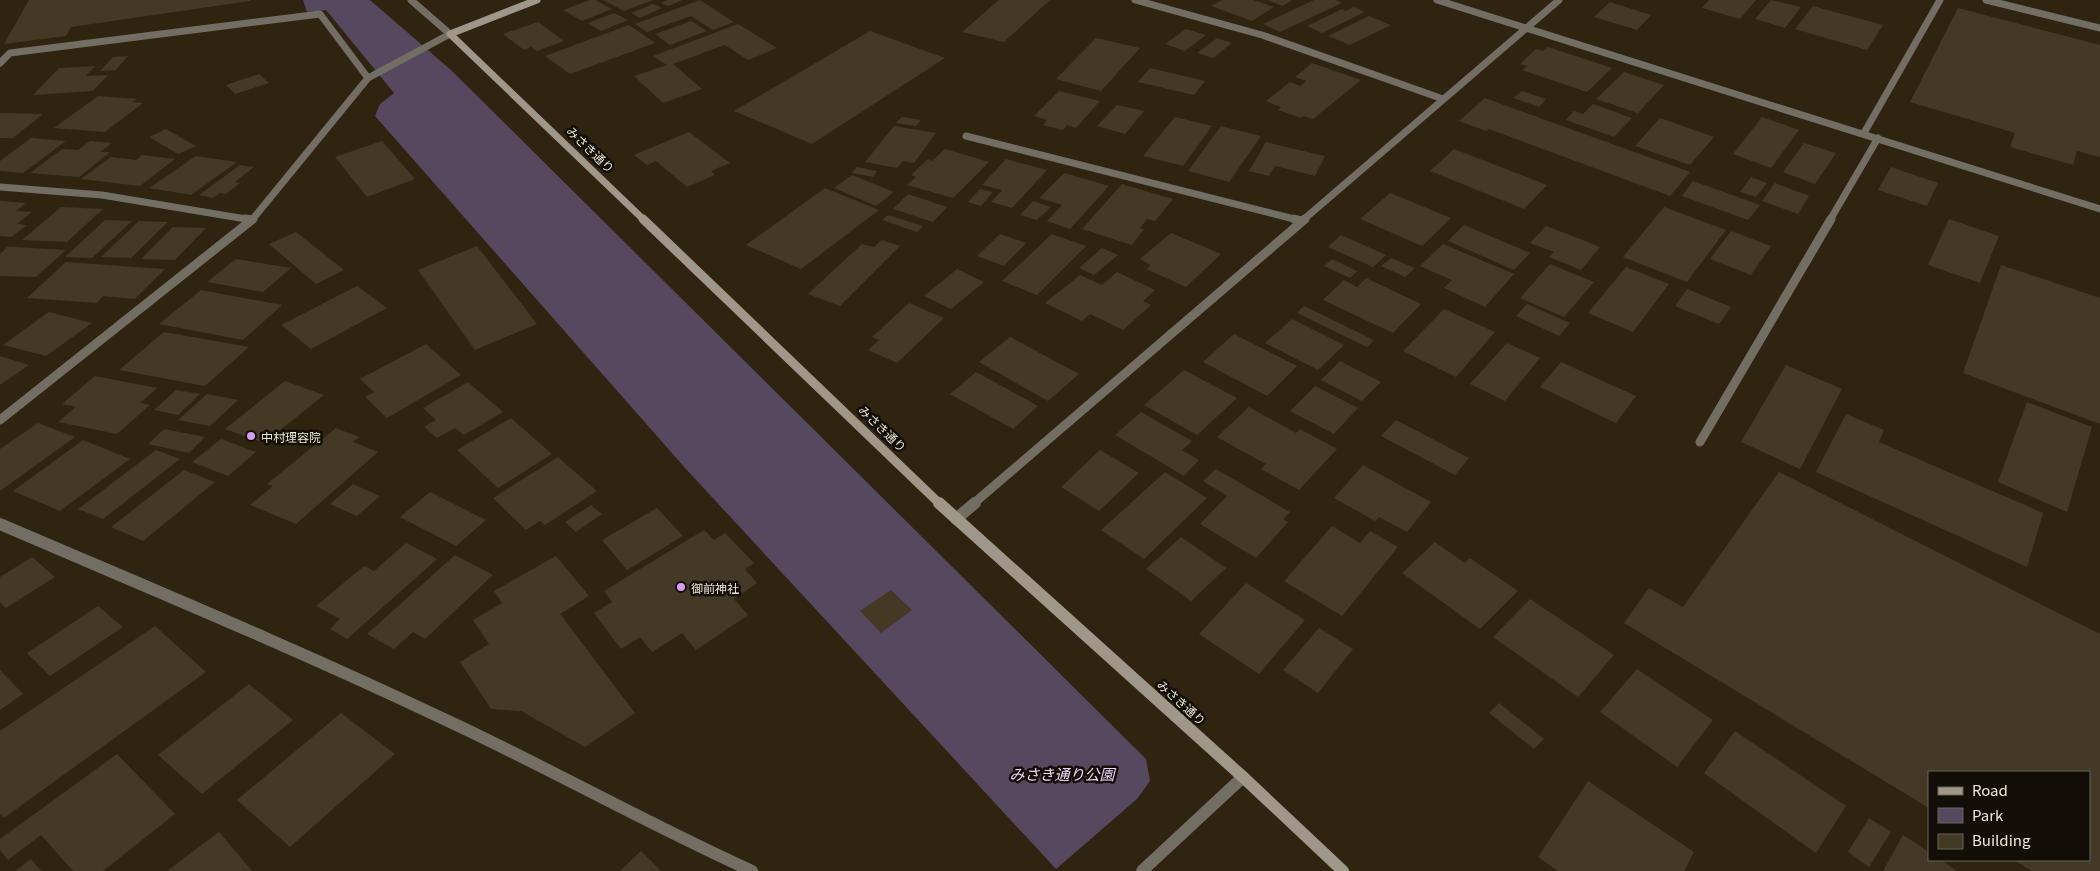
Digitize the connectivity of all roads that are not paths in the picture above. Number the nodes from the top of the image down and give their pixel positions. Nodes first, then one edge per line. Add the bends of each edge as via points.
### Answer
1 (410, 0) edge
2 (537, 0) edge
3 (1135, 0) edge
4 (1437, 0) edge
5 (1559, 0) edge
6 (1940, 0) edge
7 (1986, 0) edge
8 (1526, 28) junction
9 (2100, 28) edge
10 (450, 34) junction
11 (0, 63) edge
12 (368, 78) junction
13 (1443, 99) junction
14 (1864, 133) junction
15 (966, 136) dead end
16 (1878, 138) junction
17 (0, 187) edge
18 (2100, 210) edge
19 (252, 220) junction
20 (1302, 221) junction
21 (0, 420) edge
22 (1700, 442) dead end
23 (956, 519) junction
24 (0, 524) edge
25 (1243, 777) junction
26 (752, 871) edge
27 (1142, 871) edge
28 (1342, 871) edge

1 - 10 street, みさき通り
2 - 10 street
3 - 13 street via 1262,35
4 - 8 street
5 - 8 street
6 - 14 street
7 - 9 street
8 - 13 street
8 - 14 street
10 - 12 street
10 - 23 street, みさき通り
11 - 12 street via 10,53 320,14
12 - 19 street
13 - 20 street
14 - 16 street
15 - 20 street
16 - 18 street
16 - 22 street
17 - 19 street via 102,195
19 - 21 street
20 - 23 street
23 - 25 street, みさき通り
24 - 26 street via 449,720 675,836
25 - 27 street
25 - 28 street, みさき通り

